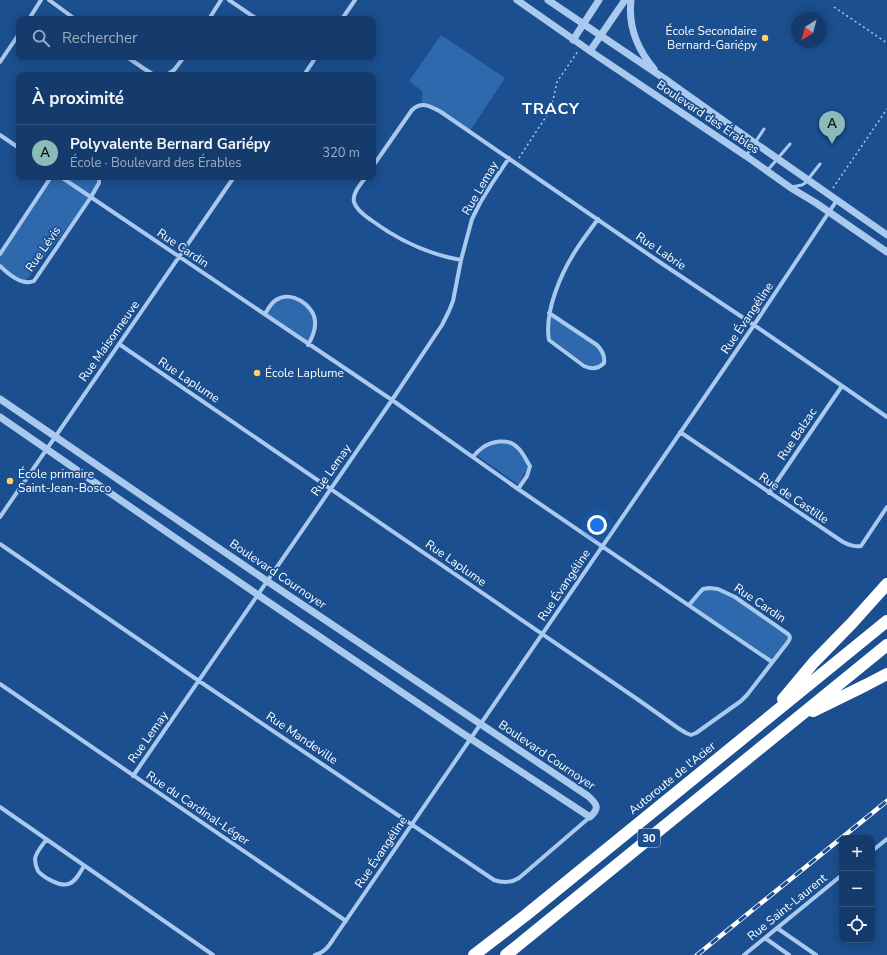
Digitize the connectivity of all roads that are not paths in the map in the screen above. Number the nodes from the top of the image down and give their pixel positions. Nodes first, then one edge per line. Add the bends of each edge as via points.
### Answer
1 (41, 0) edge
2 (49, 0) edge
3 (221, 0) edge
4 (229, 0) edge
5 (355, 0) edge
6 (517, 0) edge
7 (548, 0) edge
8 (600, 0) edge
9 (625, 0) edge
10 (631, 0) edge
11 (31, 16) edge
12 (71, 16) edge
13 (211, 16) edge
14 (253, 16) edge
15 (344, 16) edge
16 (583, 24) junction
17 (600, 36) junction
18 (16, 38) edge
19 (574, 40) junction
20 (590, 51) junction
21 (131, 60) edge
22 (182, 60) edge
23 (314, 60) edge
24 (0, 62) edge
25 (149, 72) edge
26 (171, 72) edge
27 (306, 72) edge
28 (668, 81) junction
29 (764, 129) dead end
30 (0, 135) edge
31 (755, 143) junction
32 (790, 144) dead end
33 (16, 146) edge
34 (746, 156) junction
35 (509, 158) junction
36 (777, 158) junction
37 (376, 162) edge
38 (820, 164) dead end
39 (767, 171) junction
40 (49, 180) edge
41 (66, 180) edge
42 (99, 180) edge
43 (232, 180) edge
44 (364, 180) edge
45 (807, 180) junction
46 (791, 188) junction
47 (91, 197) junction
48 (837, 200) junction
49 (829, 212) junction
50 (598, 219) junction
51 (887, 235) edge
52 (887, 252) edge
53 (0, 254) edge
54 (179, 257) junction
55 (461, 260) junction
56 (0, 266) edge
57 (549, 313) junction
58 (265, 314) junction
59 (754, 325) junction
60 (119, 344) junction
61 (308, 345) junction
62 (842, 386) junction
63 (0, 399) edge
64 (392, 400) junction
65 (887, 416) edge
66 (0, 417) edge
67 (680, 432) junction
68 (55, 436) junction
69 (47, 449) junction
70 (473, 458) junction
71 (518, 489) junction
72 (330, 490) junction
73 (769, 493) junction
74 (887, 507) edge
75 (0, 517) edge
76 (0, 544) edge
77 (602, 546) junction
78 (268, 581) junction
79 (887, 584) edge
80 (258, 595) junction
81 (689, 605) junction
82 (887, 621) edge
83 (542, 634) junction
84 (887, 645) edge
85 (772, 662) junction
86 (887, 674) edge
87 (199, 681) junction
88 (0, 684) edge
89 (765, 721) junction
90 (792, 722) junction
91 (481, 723) junction
92 (471, 738) junction
93 (133, 776) junction
94 (0, 807) edge
95 (590, 817) junction
96 (412, 824) junction
97 (887, 839) edge
98 (46, 840) junction
99 (875, 849) edge
100 (84, 866) junction
101 (839, 877) edge
102 (346, 921) junction
103 (777, 928) junction
104 (765, 938) junction
105 (213, 955) edge
106 (315, 955) edge
107 (474, 955) edge
108 (506, 955) edge
109 (744, 955) edge
110 (789, 955) edge
111 (816, 955) edge

1 - 11 street
2 - 12 street
3 - 13 street
4 - 14 street
5 - 15 street
6 - 19 street, Boulevard des Érables
7 - 16 street, Boulevard des Érables
8 - 16 street
9 - 17 street
10 - 28 street via 632,26 638,44 654,69
16 - 17 street, Boulevard des Érables
16 - 19 street
17 - 20 street
17 - 28 street, Boulevard des Érables
18 - 24 street
19 - 20 street, Boulevard des Érables
20 - 34 street, Boulevard des Érables
21 - 25 street
22 - 26 street
23 - 27 street
28 - 31 street, Boulevard des Érables
29 - 31 lane
30 - 33 street
31 - 34 lane
31 - 36 street, Boulevard des Érables
32 - 36 lane
34 - 39 street, Boulevard des Érables
35 - 37 street, Rue Labrie via 441,112 422,104 412,110
35 - 50 street, Rue Labrie
35 - 55 street, Rue Lemay via 472,219
36 - 39 lane
36 - 45 street, Boulevard des Érables
38 - 45 lane
39 - 46 street, Boulevard des Érables
40 - 53 street
41 - 47 street, Rue Cardin
42 - 47 street
43 - 54 street, Rue Maisonneuve
44 - 55 street via 357,190 354,202 366,216 409,244
45 - 46 lane via 802,185
45 - 48 street, Boulevard des Érables
46 - 49 street, Boulevard des Érables
47 - 54 street, Rue Cardin
47 - 56 street, Rue Lévis via 34,281 23,282
48 - 49 street, Rue Évangéline
48 - 51 street, Boulevard des Érables
49 - 52 street, Boulevard des Érables
49 - 59 street, Rue Évangéline
50 - 57 street via 566,267
50 - 59 street, Rue Labrie
54 - 58 street, Rue Cardin
54 - 60 street, Rue Maisonneuve
55 - 64 street, Rue Lemay via 453,301 446,318
57 - 57 street via 597,345 605,358 604,363 600,367 584,366 550,340
58 - 61 street, Rue Cardin
58 - 61 street via 274,300 280,297 294,297 300,300 313,312 316,321 313,337
59 - 62 street, Rue Labrie
59 - 67 street, Rue Évangéline
60 - 68 street, Rue Maisonneuve
60 - 72 street, Rue Laplume
61 - 64 street, Rue Cardin
62 - 65 street, Rue Labrie
62 - 73 street, Rue Balzac
63 - 68 street, Boulevard Cournoyer
64 - 70 street, Rue Cardin
64 - 72 street, Rue Lemay
66 - 69 street
67 - 73 street, Rue de Castille
67 - 77 street, Rue Évangéline
68 - 69 street, Rue Maisonneuve
68 - 78 street, Boulevard Cournoyer
69 - 75 street, Rue Maisonneuve
69 - 80 street
70 - 71 street, Rue Cardin
70 - 71 street via 480,449 491,443 512,443 518,447 530,466
71 - 77 street, Rue Cardin
72 - 78 street, Rue Lemay
72 - 83 street, Rue Laplume
73 - 74 street, Rue de Castille via 843,542 855,547 861,546
76 - 87 street, Rue Mandeville
77 - 81 street, Rue Cardin
77 - 83 street, Rue Évangéline
78 - 80 street, Rue Lemay
78 - 91 street, Boulevard Cournoyer
79 - 89 highway via 814,662
80 - 87 street, Rue Lemay
80 - 92 street
81 - 85 street, Rue Cardin
81 - 85 street, Rue Cardin via 703,589 718,589 735,597 790,636
82 - 89 highway, Autoroute de l'Acier / 30
83 - 85 street, Rue Laplume via 691,736 741,701
83 - 91 street, Rue Évangéline
84 - 90 highway, 30
86 - 90 highway
87 - 93 street, Rue Lemay
87 - 96 street, Rue Mandeville
88 - 93 street, Rue du Cardinal-Léger
89 - 107 highway, Autoroute de l'Acier / 30
90 - 108 highway, 30
91 - 92 street, Rue Évangéline
91 - 95 street, Boulevard Cournoyer via 594,801 597,807
92 - 95 street
92 - 96 street, Rue Évangéline
93 - 102 street, Rue du Cardinal-Léger
94 - 98 street
95 - 96 street, Rue Mandeville via 519,878 508,882 494,880
96 - 102 street, Rue Évangéline
97 - 99 street
98 - 100 street
98 - 100 street via 35,857 35,864 47,878 68,885
100 - 105 street
101 - 103 street, Rue Saint-Laurent
102 - 106 street, Rue Évangéline via 326,949
103 - 104 street, Rue Saint-Laurent
103 - 111 street
104 - 109 street, Rue Saint-Laurent
104 - 110 street

